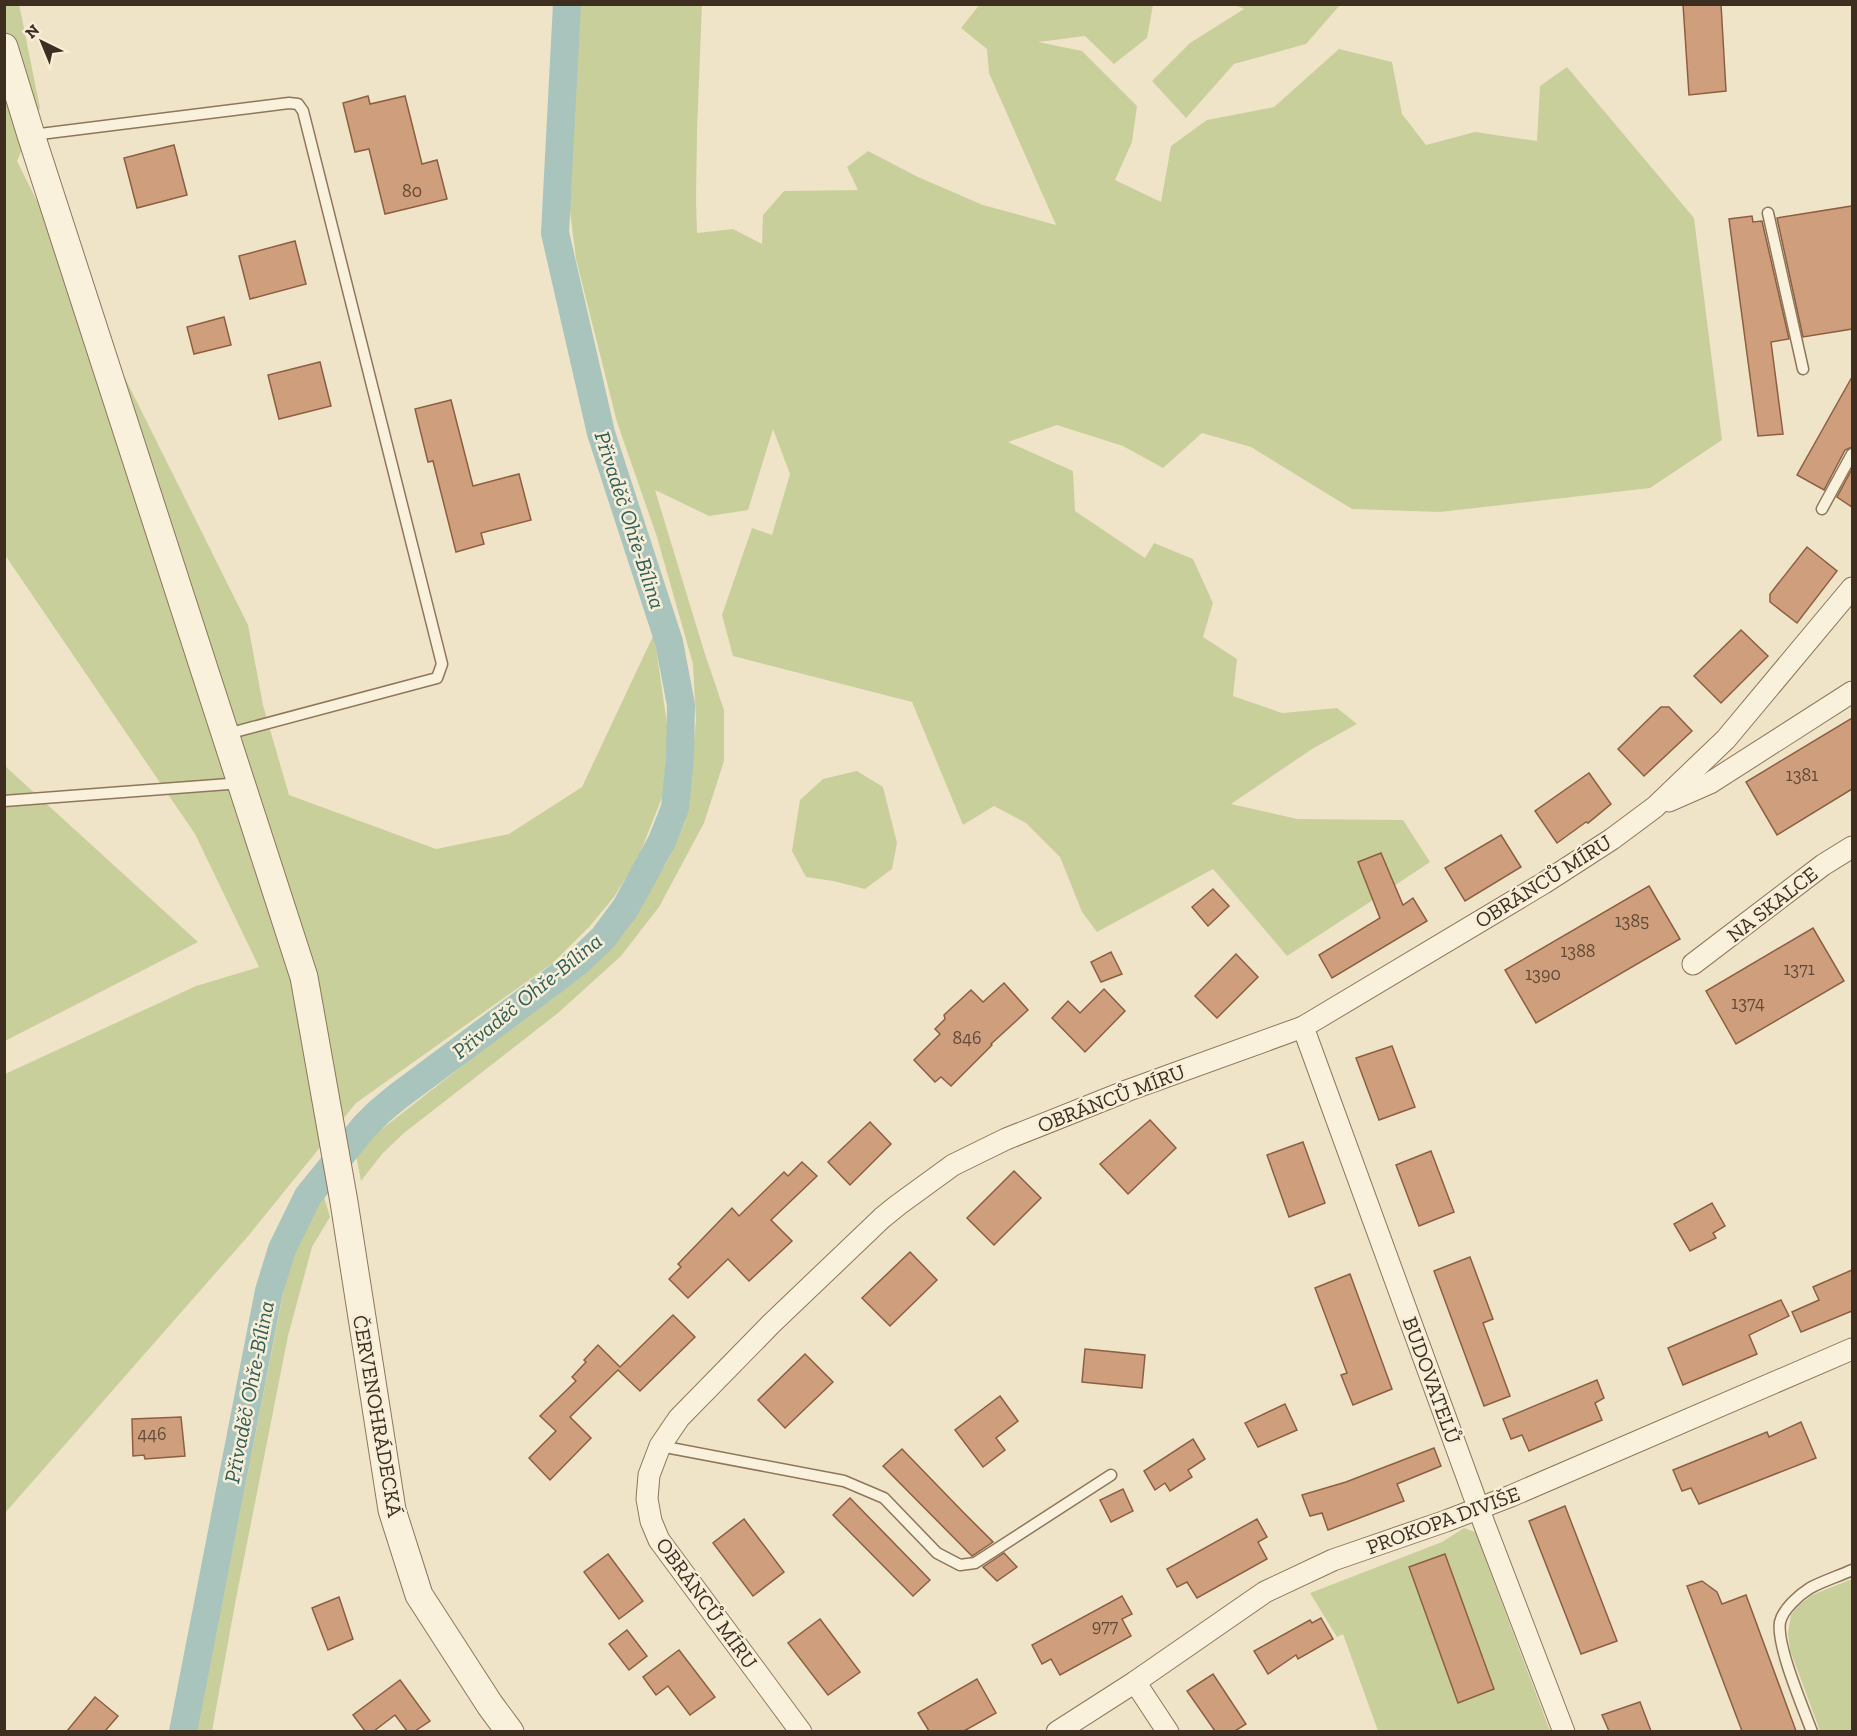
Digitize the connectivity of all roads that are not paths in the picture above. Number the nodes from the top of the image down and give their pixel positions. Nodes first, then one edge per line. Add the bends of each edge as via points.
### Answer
1 (4, 46) edge
2 (31, 135) junction
3 (1768, 213) dead end
4 (1803, 369) dead end
5 (1852, 454) edge
6 (1822, 509) dead end
7 (1852, 588) edge
8 (1852, 692) edge
9 (226, 734) junction
10 (242, 783) junction
11 (4, 801) edge
12 (1655, 807) junction
13 (1852, 847) edge
14 (1693, 964) dead end
15 (1303, 1027) junction
16 (1852, 1349) edge
17 (660, 1446) junction
18 (1111, 1475) dead end
19 (1479, 1509) junction
20 (1852, 1570) edge
21 (1136, 1682) junction
22 (510, 1731) edge
23 (801, 1731) edge
24 (1057, 1731) edge
25 (1168, 1731) edge
26 (1564, 1731) edge
27 (1812, 1731) edge

1 - 2 street, ČERVENOHRÁDECKÁ
2 - 9 street, ČERVENOHRÁDECKÁ
2 - 9 lane via 289,103 298,104 303,111 442,664 436,678
3 - 4 lane
5 - 6 lane
7 - 12 street, OBRÁNCŮ MÍRU via 1726,739
8 - 12 street via 1710,783
9 - 10 street, ČERVENOHRÁDECKÁ
10 - 11 lane
10 - 22 street, ČERVENOHRÁDECKÁ via 304,977 392,1510 419,1595
12 - 15 street, OBRÁNCŮ MÍRU via 1544,883
13 - 14 street, NA SKALCE
15 - 17 street, OBRÁNCŮ MÍRU via 1006,1138 953,1165 882,1218 771,1324 679,1418
15 - 19 street, BUDOVATELŮ
16 - 19 street, PROKOPA DIVIŠE
17 - 18 lane via 844,1481 884,1498 938,1553 960,1565 975,1563
17 - 23 street, OBRÁNCŮ MÍRU via 647,1498 659,1540
19 - 21 street, PROKOPA DIVIŠE via 1334,1560 1265,1592
19 - 26 street, BUDOVATELŮ
20 - 27 lane via 1809,1589 1788,1607 1780,1620 1783,1650
21 - 24 street, PROKOPA DIVIŠE
21 - 25 street

